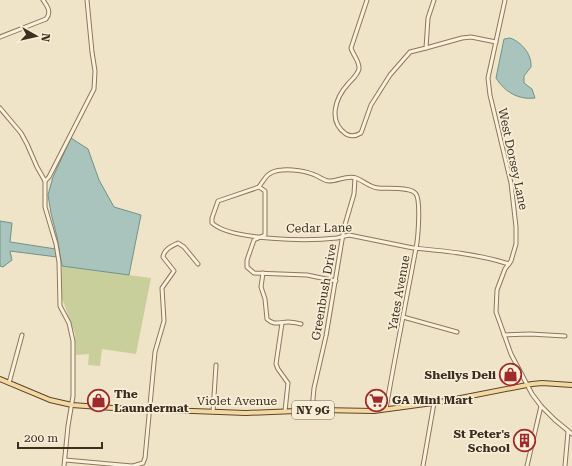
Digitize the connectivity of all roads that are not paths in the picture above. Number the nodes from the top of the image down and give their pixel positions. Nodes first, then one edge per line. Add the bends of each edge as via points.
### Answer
1 (43, 0) edge
2 (87, 0) edge
3 (367, 0) edge
4 (434, 0) edge
5 (505, 0) edge
6 (0, 37) edge
7 (496, 42) junction
8 (426, 48) junction
9 (0, 108) edge
10 (355, 178) junction
11 (45, 181) junction
12 (259, 187) junction
13 (258, 237) junction
14 (342, 237) junction
15 (416, 248) junction
16 (198, 264) dead end
17 (509, 264) junction
18 (263, 273) junction
19 (336, 280) junction
20 (403, 317) junction
21 (282, 323) junction
22 (301, 324) dead end
23 (457, 332) dead end
24 (22, 335) dead end
25 (504, 335) junction
26 (565, 336) dead end
27 (216, 365) dead end
28 (0, 379) edge
29 (10, 383) junction
30 (527, 385) junction
31 (572, 385) edge
32 (434, 403) junction
33 (72, 405) junction
34 (541, 406) junction
35 (149, 409) junction
36 (386, 409) junction
37 (312, 410) junction
38 (285, 411) junction
39 (213, 412) junction
40 (568, 432) junction
41 (572, 434) edge
42 (65, 460) junction
43 (64, 466) edge
44 (133, 466) edge
45 (423, 466) edge
46 (527, 466) edge
47 (565, 466) edge

1 - 6 street via 49,11 46,19
2 - 11 street via 95,71 94,89 49,178
3 - 8 street via 351,48 358,64 357,73 338,98 334,113 346,134 353,136 361,133 371,105 390,75 410,52
4 - 8 street via 428,18
5 - 7 street, West Dorsey Lane
7 - 8 street via 471,37
7 - 17 street, West Dorsey Lane via 488,84 515,212 516,244
9 - 11 street via 21,133
10 - 12 street via 327,181 315,175 284,170 264,177
10 - 14 street, Greenbush Drive via 354,194
10 - 15 street via 374,187 410,190 417,195
11 - 33 street via 45,207 59,262 60,306 73,335
12 - 13 street via 265,191 266,233
12 - 13 street, Cedar Lane via 220,200 216,204 211,221 216,227
13 - 14 street, Cedar Lane
13 - 18 street via 254,240 246,264 251,271
14 - 15 street, Cedar Lane via 349,235
14 - 19 street, Greenbush Drive
15 - 17 street, Yates Avenue via 459,253
15 - 20 street, Yates Avenue
16 - 35 street via 178,242 164,253 163,257 174,272 162,288 164,321 155,352
17 - 25 street, West Dorsey Lane via 497,290 495,308
18 - 19 street via 307,275
18 - 21 street via 261,287 266,316 271,322
19 - 37 street, Greenbush Drive via 314,388
20 - 23 street
20 - 36 street, Yates Avenue
21 - 22 street
21 - 38 street via 276,364 288,383
24 - 29 street
25 - 26 street
25 - 30 street, West Dorsey Lane
27 - 39 street
28 - 29 main road, Violet Avenue / NY 9G
29 - 33 main road, Violet Avenue / NY 9G via 50,400
30 - 31 main road, Violet Avenue / NY 9G
30 - 32 main road, Violet Avenue / NY 9G
30 - 34 street, West Dorsey Lane
32 - 36 main road, Violet Avenue / NY 9G
32 - 45 street
33 - 35 main road, Violet Avenue / NY 9G
33 - 42 street
34 - 40 street, West Dorsey Lane
34 - 46 street
35 - 39 main road, Violet Avenue / NY 9G
35 - 44 street via 145,458 142,463
36 - 37 main road, Violet Avenue / NY 9G
37 - 38 main road, Violet Avenue / NY 9G
38 - 39 main road, Violet Avenue / NY 9G
40 - 41 street, West Dorsey Lane
40 - 47 street
42 - 43 street
42 - 44 street

